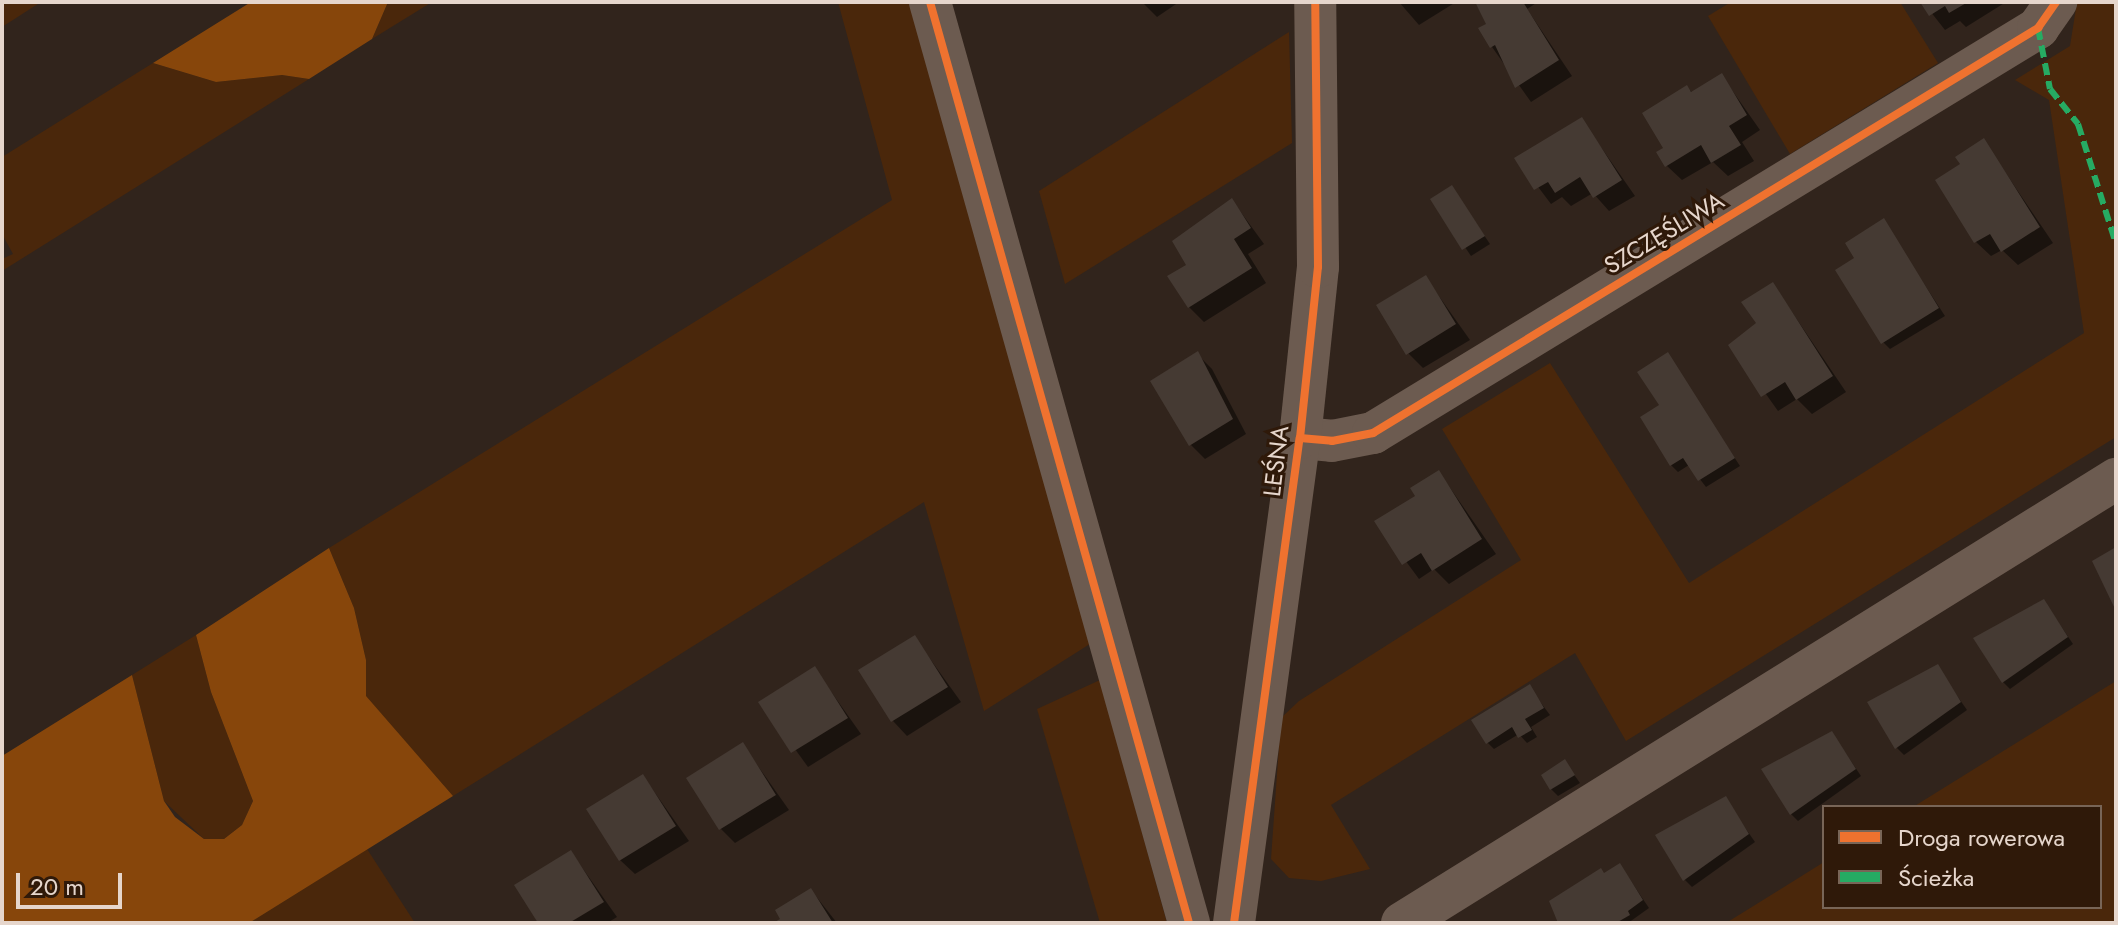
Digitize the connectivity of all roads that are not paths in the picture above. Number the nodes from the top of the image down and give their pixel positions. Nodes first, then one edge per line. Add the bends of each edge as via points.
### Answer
1 (930, 2) edge
2 (1315, 2) edge
3 (2047, 15) edge
4 (1300, 438) junction
5 (2116, 479) edge
6 (1189, 923) edge
7 (1234, 923) edge
8 (1402, 923) edge

1 - 6 street
2 - 4 street, LEŚNA via 1318,267
3 - 4 street, SZCZĘŚLIWA via 1373,433 1332,441
4 - 7 street, LEŚNA
5 - 8 street

